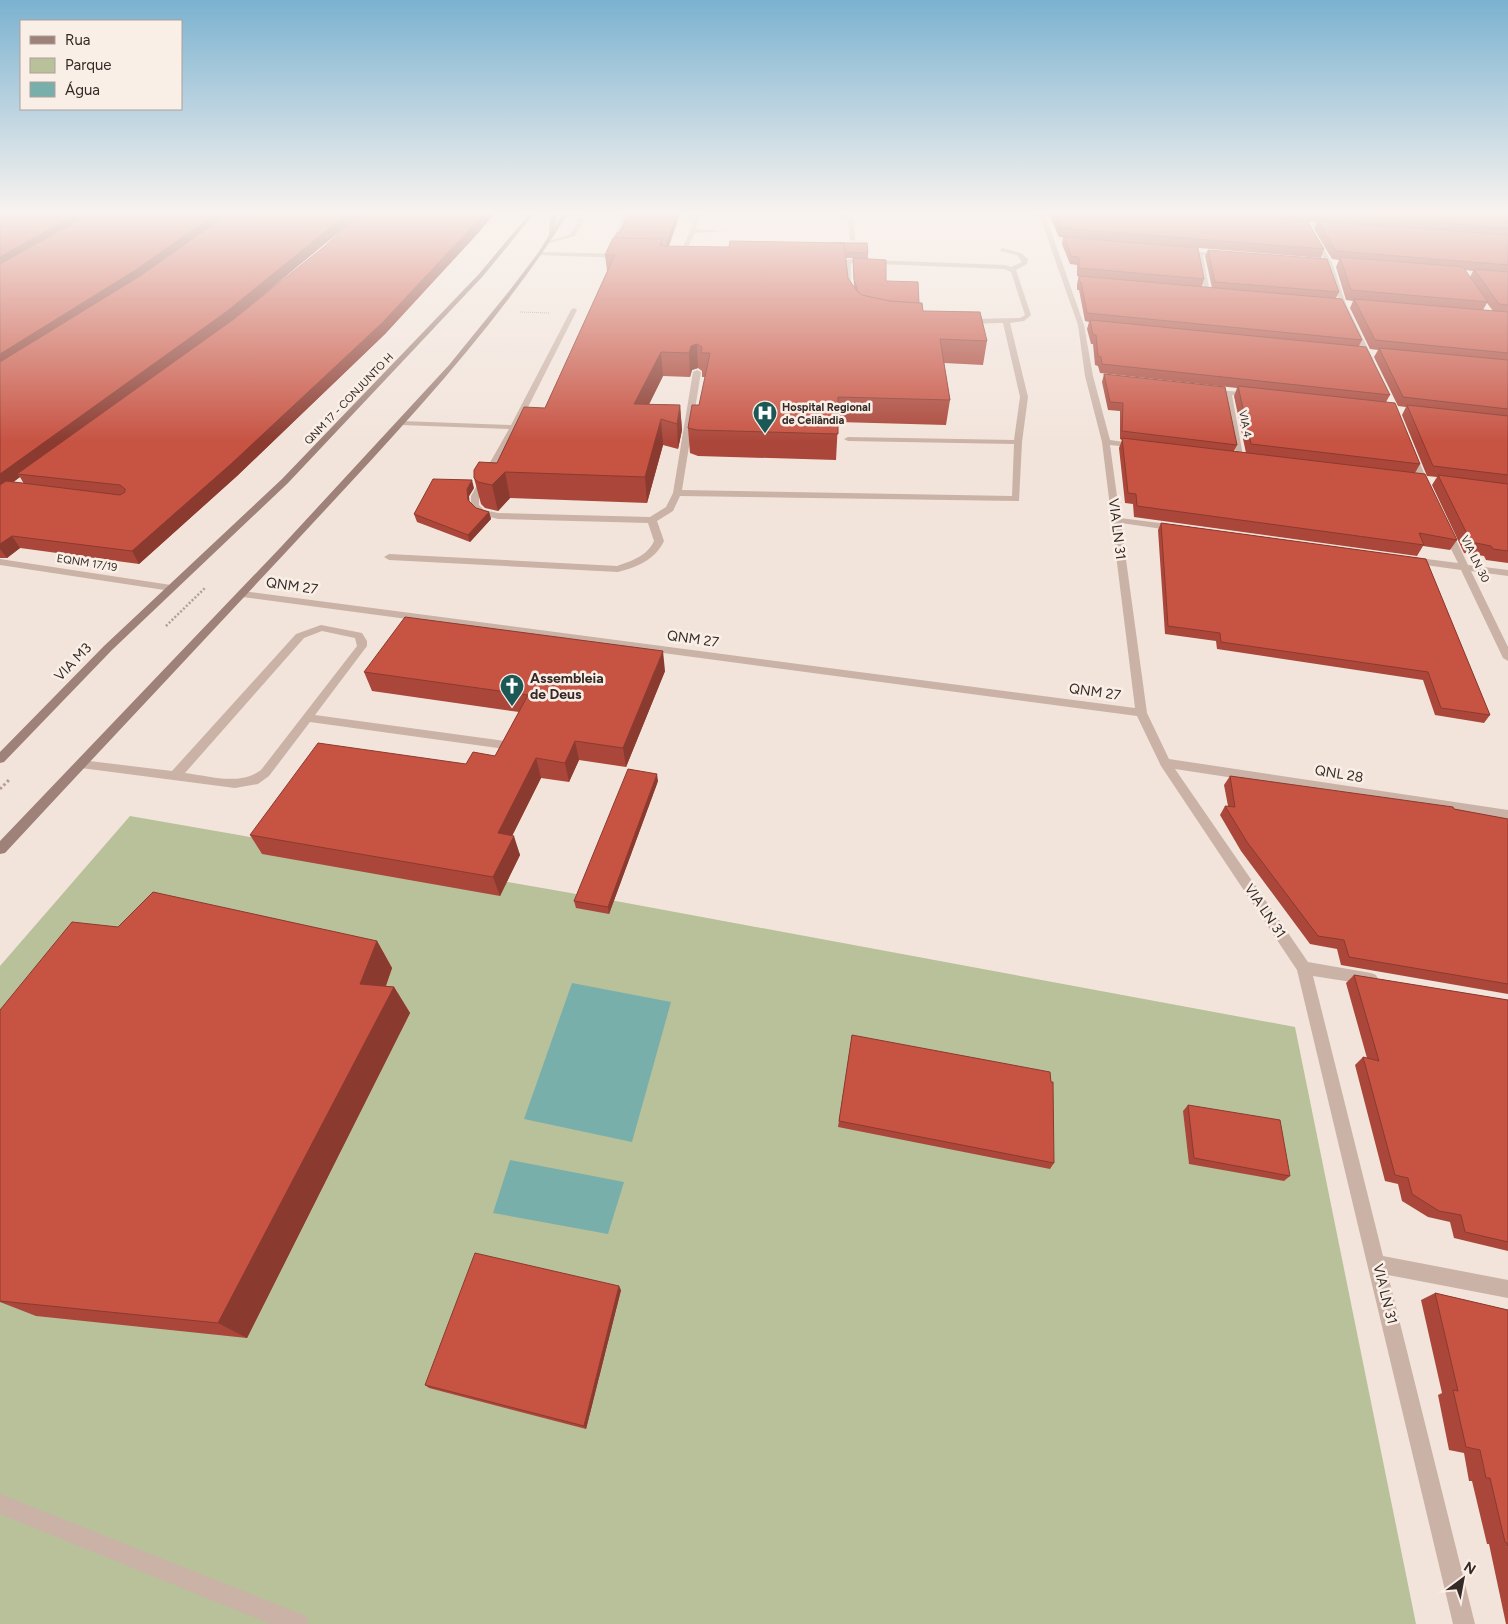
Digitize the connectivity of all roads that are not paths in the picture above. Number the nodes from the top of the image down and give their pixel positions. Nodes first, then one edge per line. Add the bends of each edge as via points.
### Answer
1 (468, 290) edge
2 (512, 290) edge
3 (850, 290) edge
4 (1019, 290) edge
5 (1069, 290) edge
6 (1338, 290) edge
7 (1198, 291) edge
8 (1208, 292) joint
9 (1218, 293) edge
10 (1333, 303) edge
11 (1343, 304) junction
12 (1353, 305) edge
13 (574, 310) dead end
14 (1006, 321) junction
15 (1081, 326) junction
16 (1091, 326) edge
17 (1357, 352) edge
18 (1366, 353) junction
19 (1376, 354) dead end
20 (1374, 369) edge
21 (698, 372) edge
22 (1089, 376) junction
23 (1099, 377) dead end
24 (1198, 389) edge
25 (1228, 393) junction
26 (1257, 396) edge
27 (401, 423) junction
28 (514, 427) junction
29 (848, 439) dead end
30 (1018, 442) junction
31 (1106, 442) junction
32 (1409, 446) edge
33 (1144, 447) edge
34 (1231, 458) edge
35 (1241, 459) junction
36 (1250, 460) edge
37 (1413, 479) edge
38 (1423, 480) junction
39 (1432, 481) dead end
40 (677, 493) junction
41 (1431, 498) edge
42 (652, 520) junction
43 (1116, 520) junction
44 (1444, 524) edge
45 (1184, 530) edge
46 (389, 557) dead end
47 (1397, 558) edge
48 (0, 562) edge
49 (1465, 567) junction
50 (1508, 573) edge
51 (170, 588) junction
52 (242, 594) junction
53 (1508, 658) edge
54 (1141, 713) junction
55 (308, 718) junction
56 (504, 745) edge
57 (0, 759) edge
58 (1165, 763) junction
59 (81, 764) junction
60 (175, 776) junction
61 (1508, 815) edge
62 (0, 849) edge
63 (1304, 968) junction
64 (1382, 981) edge
65 (1378, 1264) junction
66 (1508, 1289) edge
67 (0, 1504) edge
68 (298, 1624) edge
69 (1464, 1624) edge

1 - 51 main road, QNM 17 - CONJUNTO H via 285,481
2 - 27 main road, QNM 27
3 - 14 street via 858,311 864,316 897,321
4 - 14 street via 1028,315 1022,320
5 - 15 street, VIA LN 31
6 - 11 street
7 - 8 street
8 - 9 street
10 - 11 street
11 - 12 street
11 - 18 street
13 - 28 street
14 - 30 street via 1024,397
15 - 16 street
15 - 22 street, VIA LN 31
17 - 18 street
18 - 19 street
18 - 20 street
21 - 40 street
22 - 23 street
22 - 31 street, VIA LN 31
24 - 25 street
25 - 26 street
25 - 35 street, VIA 4
27 - 28 street
27 - 52 main road, QNM 27
28 - 42 street via 475,496 475,506 481,512 498,516
29 - 30 street
30 - 40 street via 1016,499
31 - 33 street
31 - 43 street, VIA LN 31
32 - 38 street
34 - 35 street
35 - 36 street
37 - 38 street
38 - 39 street
38 - 41 street
40 - 42 street via 670,509
42 - 46 street via 659,541 656,550 632,565 618,569
43 - 45 street
43 - 54 street, VIA LN 31
44 - 49 street, VIA LN 30
47 - 49 street
48 - 51 street, EQNM 17/19
49 - 50 street
49 - 53 street, VIA LN 30
51 - 57 main road, VIA M3
52 - 54 street, QNM 27
52 - 59 main road, QNM 27
54 - 58 street, VIA LN 31
55 - 56 street
55 - 60 street via 275,762 254,781 235,784
55 - 60 street via 362,646 358,635 320,628 300,636
58 - 61 street, QNL 28
58 - 63 street, VIA LN 31
59 - 60 street
59 - 62 main road, QNM 27
63 - 64 street
63 - 65 street, VIA LN 31
65 - 66 street
65 - 69 street, VIA LN 31
67 - 68 street

